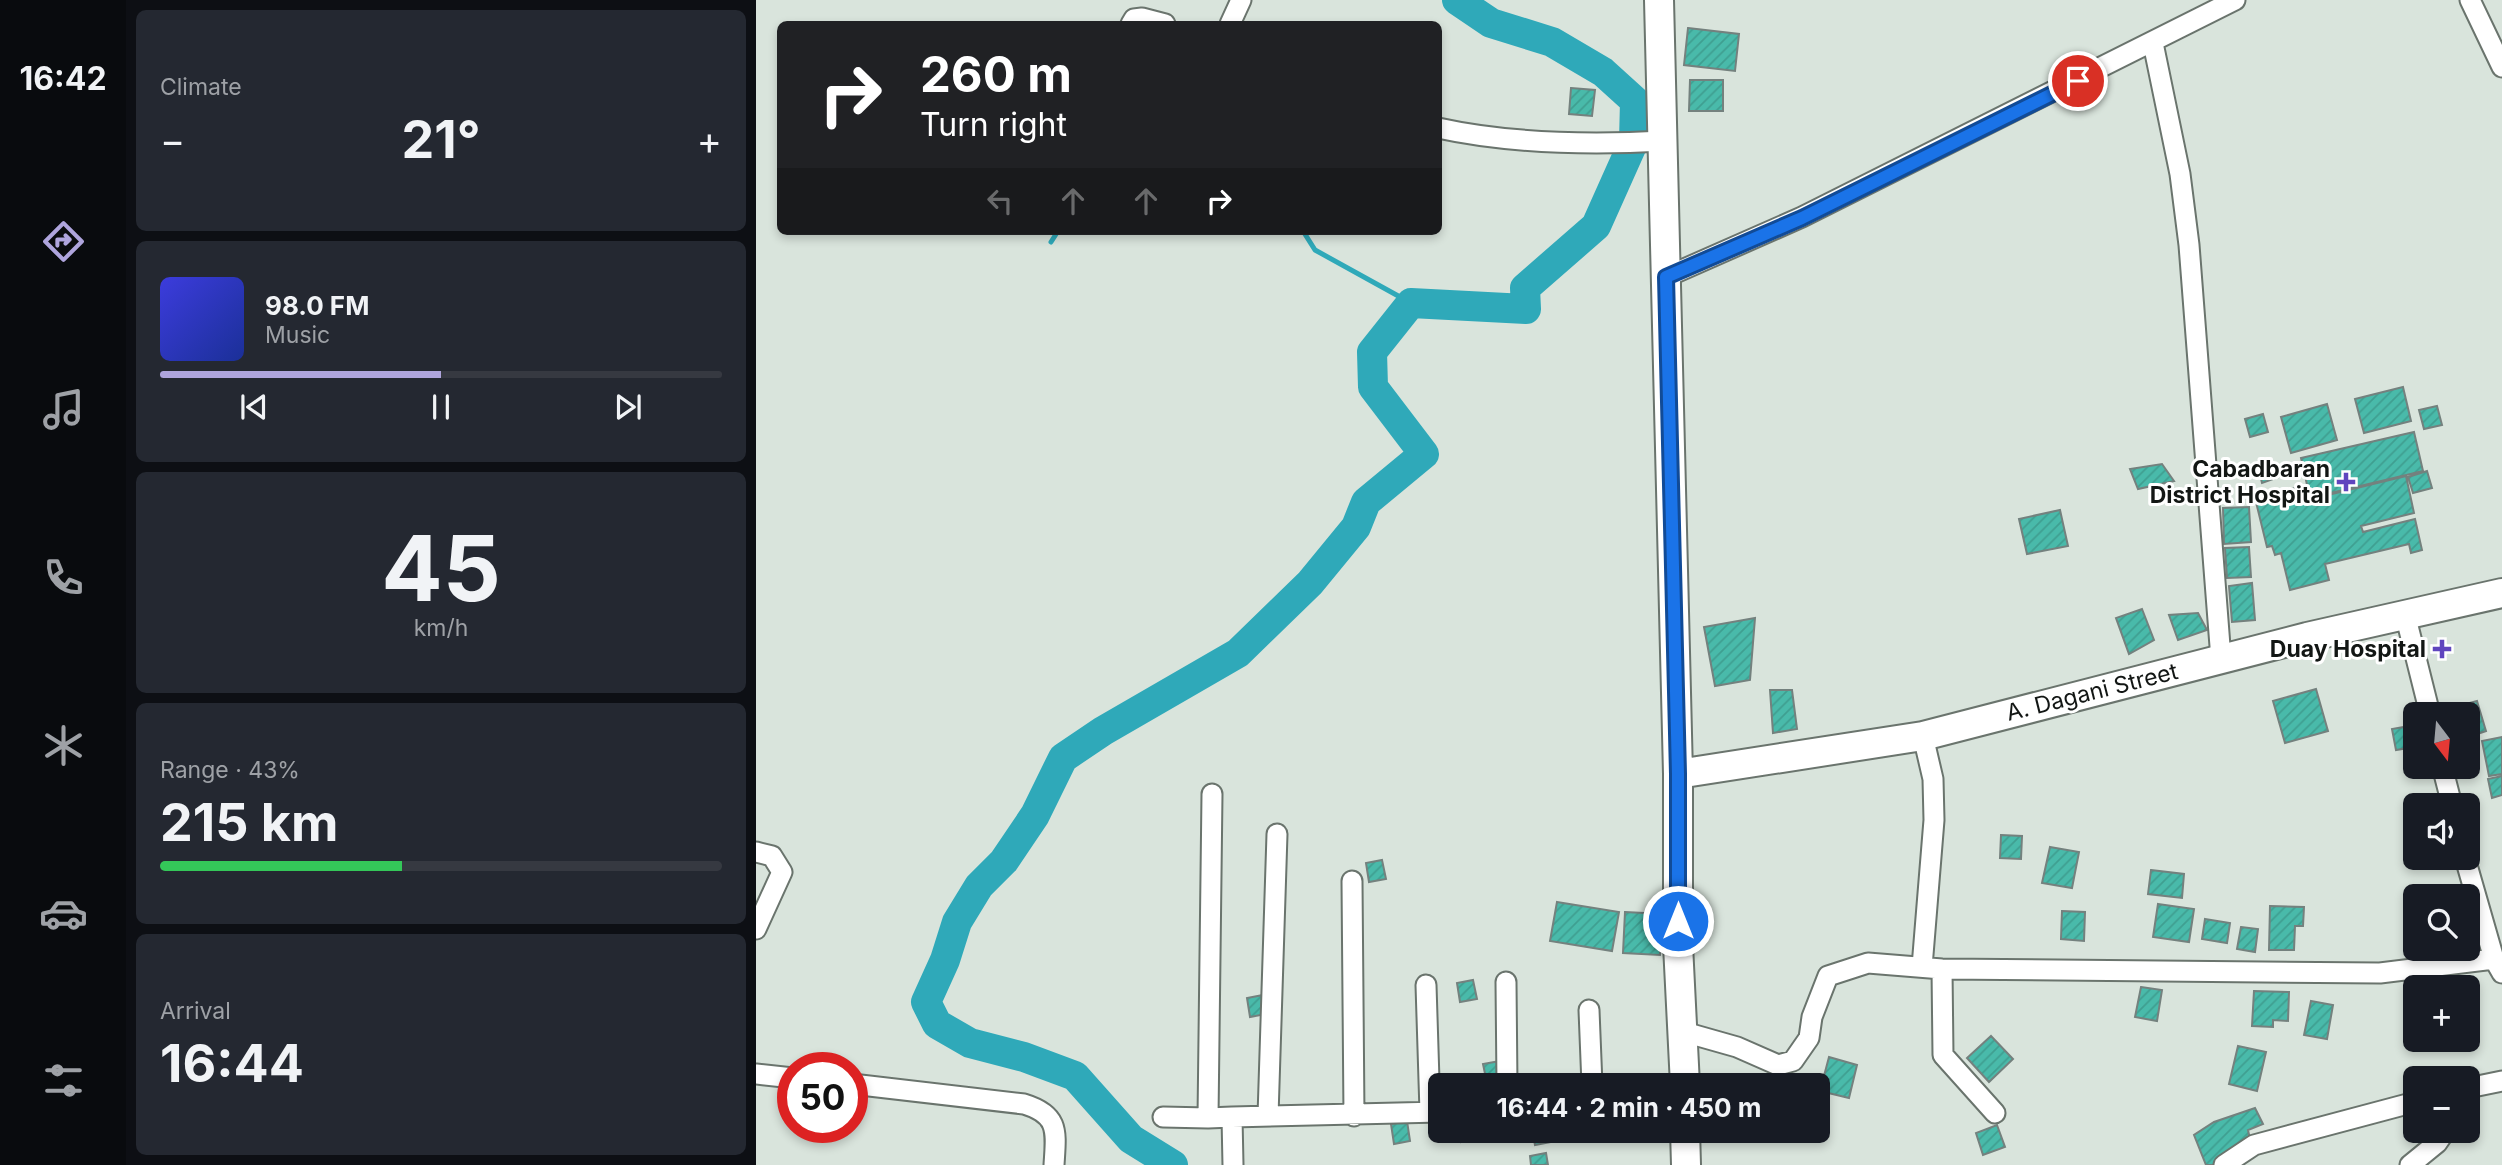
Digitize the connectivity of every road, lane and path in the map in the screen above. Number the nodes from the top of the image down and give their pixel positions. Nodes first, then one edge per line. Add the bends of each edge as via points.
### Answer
1 (1241, 0) edge
2 (1659, 0) edge
3 (2235, 0) edge
4 (2470, 0) edge
5 (1132, 21) edge
6 (1154, 21) edge
7 (1231, 21) edge
8 (2153, 43) junction
9 (2502, 67) edge
10 (1442, 129) edge
11 (1650, 141) junction
12 (1666, 277) junction
13 (2502, 593) edge
14 (2405, 614) junction
15 (2221, 659) junction
16 (2427, 702) edge
17 (1923, 736) junction
18 (1678, 774) junction
19 (1212, 794) dead end
20 (1277, 834) dead end
21 (756, 852) edge
22 (2469, 870) edge
23 (1352, 881) dead end
24 (756, 929) edge
25 (2498, 966) edge
26 (1922, 967) junction
27 (1942, 969) junction
28 (1506, 982) dead end
29 (1426, 985) dead end
30 (1589, 1010) dead end
31 (1684, 1032) junction
32 (1432, 1073) edge
33 (1507, 1073) edge
34 (1592, 1073) edge
35 (1685, 1073) edge
36 (756, 1074) edge
37 (777, 1076) edge
38 (2502, 1081) edge
39 (868, 1086) edge
40 (2480, 1086) edge
41 (2403, 1105) edge
42 (1428, 1112) edge
43 (1995, 1113) dead end
44 (1268, 1116) junction
45 (1354, 1116) junction
46 (1163, 1117) dead end
47 (1208, 1118) junction
48 (1232, 1118) junction
49 (1685, 1143) edge
50 (2437, 1143) edge
51 (1054, 1165) edge
52 (1233, 1165) edge
53 (1686, 1165) edge
54 (2224, 1165) edge
55 (2410, 1165) edge

1 - 7 street
2 - 11 main road
3 - 8 street
4 - 9 street
5 - 6 street
8 - 12 street via 1802,218
8 - 15 street via 2180,174 2189,245
10 - 11 street via 1518,140
11 - 12 main road
12 - 18 main road
13 - 14 main road, A. Dagani Street
14 - 15 main road, A. Dagani Street
14 - 16 street
15 - 17 main road, A. Dagani Street
17 - 18 main road, A. Dagani Street
17 - 26 street via 1933,779 1934,820
18 - 31 main road via 1678,946
19 - 47 street
20 - 44 street
21 - 24 street via 772,856 782,872
22 - 25 street
23 - 45 street
25 - 27 street via 2380,973
26 - 27 street
26 - 31 street via 1868,963 1828,976 1809,1038 1793,1060 1777,1065 1738,1047
27 - 43 street via 1943,1055
28 - 33 street
29 - 32 street
30 - 34 street
31 - 35 main road
36 - 37 street
38 - 40 street
39 - 51 street via 1040,1109 1049,1116 1056,1135
41 - 54 street via 2254,1145
42 - 45 street
44 - 45 street
44 - 48 street
46 - 47 street
47 - 48 street
48 - 52 street
49 - 53 main road
50 - 55 street

